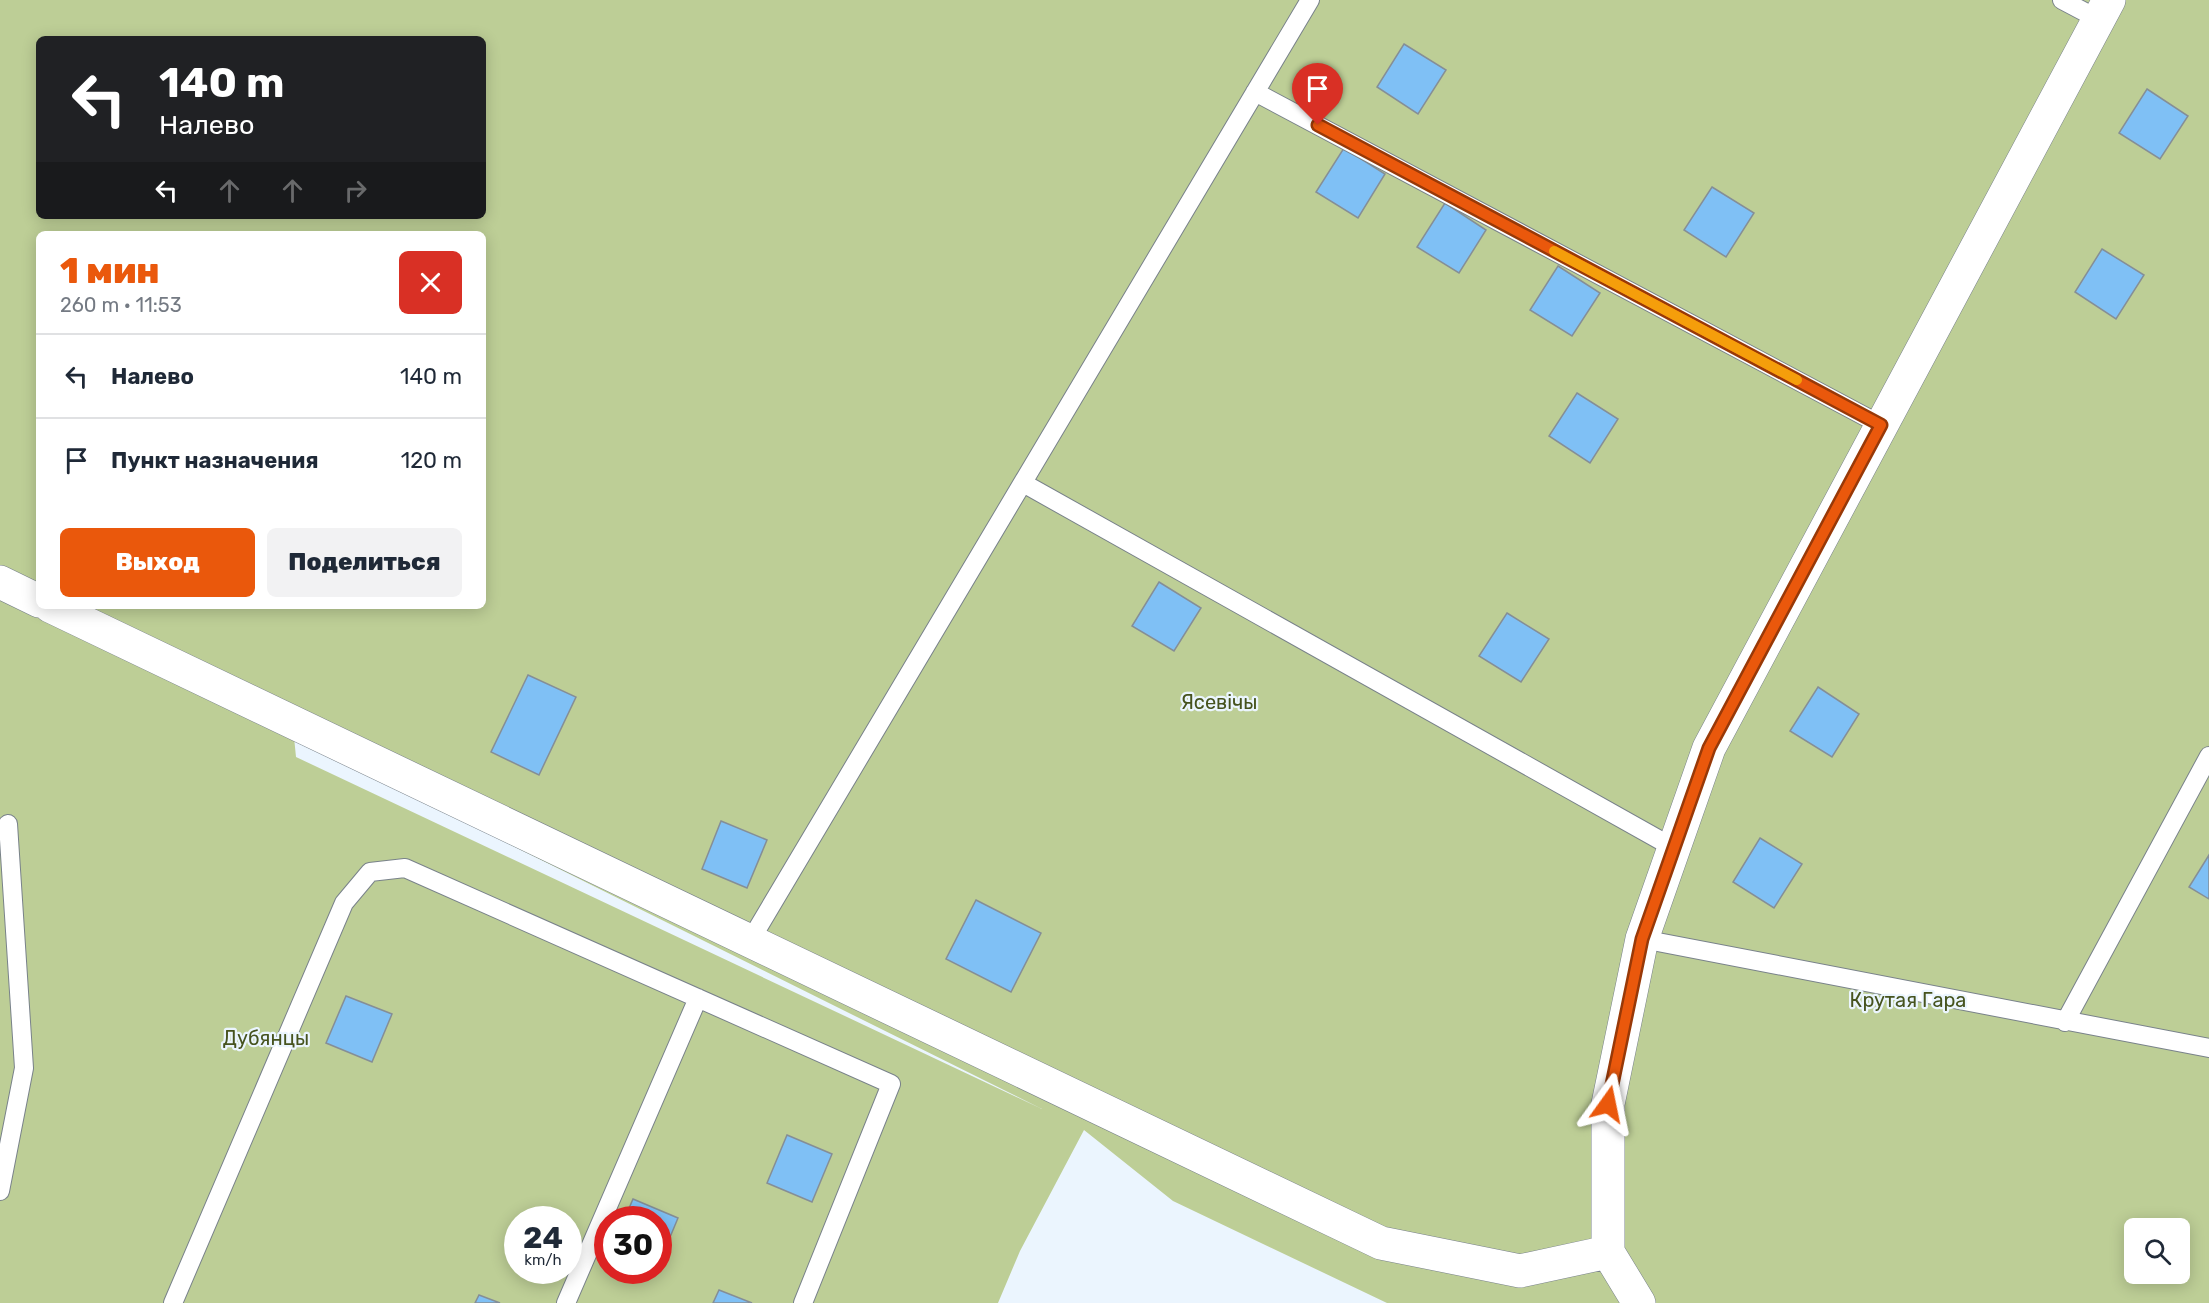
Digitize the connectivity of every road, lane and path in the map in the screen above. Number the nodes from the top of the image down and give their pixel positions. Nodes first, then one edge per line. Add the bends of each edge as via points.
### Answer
1 (1310, 0) edge
2 (2062, 0) edge
3 (2103, 9) edge
4 (1255, 92) junction
5 (1881, 425) junction
6 (1023, 483) junction
7 (0, 582) edge
8 (36, 600) edge
9 (56, 609) edge
10 (2209, 756) edge
11 (8, 824) dead end
12 (1674, 848) junction
13 (1642, 939) junction
14 (750, 941) junction
15 (698, 998) junction
16 (2065, 1022) junction
17 (2209, 1048) edge
18 (0, 1191) edge
19 (1608, 1252) junction
20 (173, 1303) edge
21 (566, 1303) edge
22 (803, 1303) edge
23 (1639, 1303) edge

1 - 4 lane
2 - 3 lane
3 - 5 street
4 - 5 lane
4 - 6 lane
5 - 12 street via 1709,748
6 - 12 lane
6 - 14 lane
7 - 8 street
9 - 14 street
10 - 16 lane
11 - 18 lane via 24,1068
12 - 13 street
13 - 16 lane
13 - 19 street via 1608,1104
14 - 19 street via 1381,1243 1520,1271
15 - 20 lane via 405,868 370,872 344,903
15 - 21 lane
15 - 22 lane via 891,1084
16 - 17 lane
19 - 23 street

